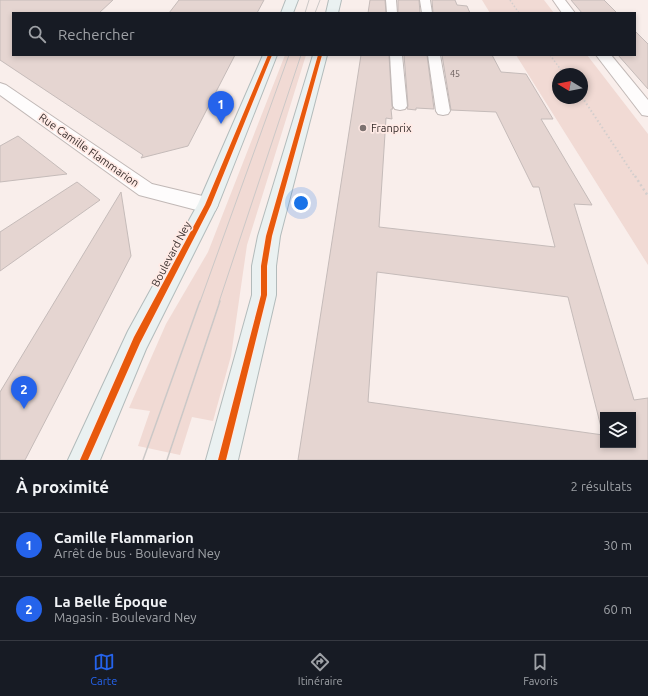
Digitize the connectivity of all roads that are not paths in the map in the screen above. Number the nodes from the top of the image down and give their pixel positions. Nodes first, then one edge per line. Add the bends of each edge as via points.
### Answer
1 (292, 0) edge
2 (335, 0) edge
3 (391, 0) edge
4 (425, 0) edge
5 (559, 0) edge
6 (287, 12) edge
7 (332, 12) edge
8 (392, 12) edge
9 (427, 12) edge
10 (568, 12) edge
11 (270, 56) edge
12 (320, 56) edge
13 (396, 56) edge
14 (434, 56) edge
15 (604, 56) edge
16 (0, 88) edge
17 (400, 106) dead end
18 (443, 111) dead end
19 (648, 111) edge
20 (208, 205) junction
21 (84, 460) edge
22 (222, 460) edge

1 - 6 main road
2 - 7 main road
3 - 8 lane
4 - 9 lane
5 - 10 street
11 - 20 main road, Boulevard Ney
12 - 22 main road via 269,236 264,266 264,295
13 - 17 lane
14 - 18 lane
15 - 19 street
16 - 20 street, Rue Camille Flammarion via 146,190
20 - 21 main road, Boulevard Ney via 137,340

